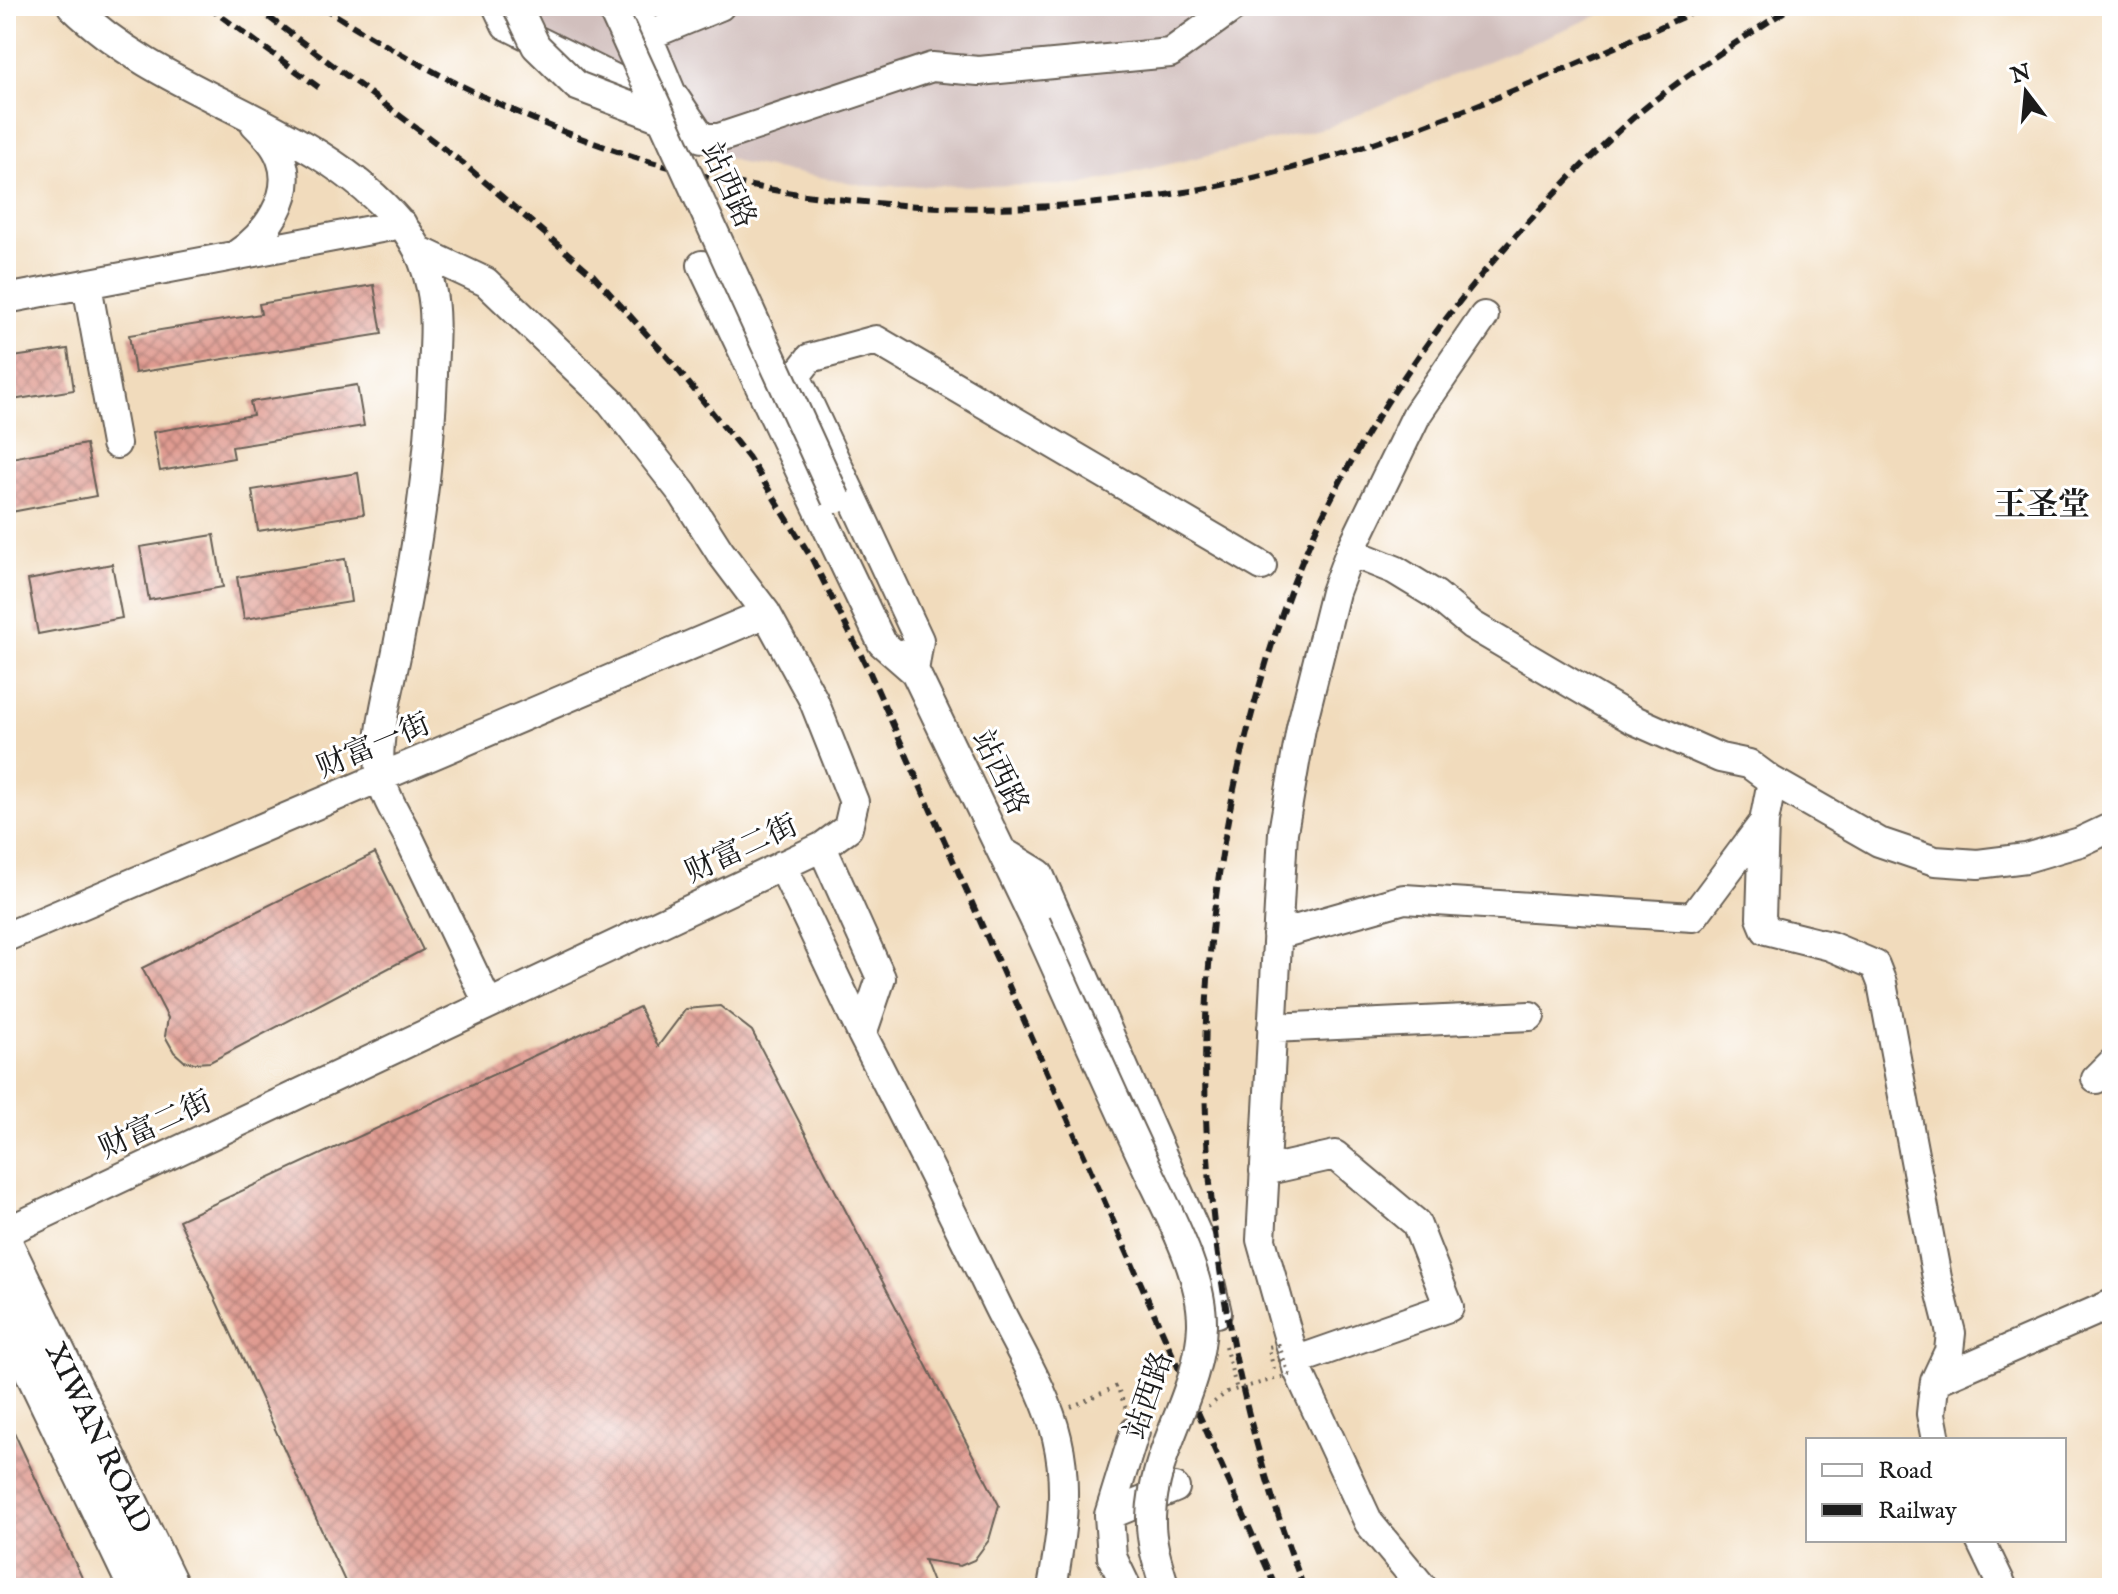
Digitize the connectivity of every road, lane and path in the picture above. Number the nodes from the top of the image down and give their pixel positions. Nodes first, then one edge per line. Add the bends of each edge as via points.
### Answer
1 (72, 6) edge
2 (497, 6) edge
3 (517, 6) edge
4 (611, 6) edge
5 (635, 6) edge
6 (720, 6) edge
7 (1235, 6) edge
8 (647, 36) junction
9 (246, 113) junction
10 (674, 116) junction
11 (402, 224) junction
12 (418, 250) junction
13 (232, 257) junction
14 (702, 265) dead end
15 (87, 285) junction
16 (6, 299) edge
17 (1484, 316) dead end
18 (116, 444) dead end
19 (1350, 552) junction
20 (1262, 566) dead end
21 (766, 613) junction
22 (914, 671) junction
23 (381, 779) junction
24 (1772, 781) junction
25 (1764, 822) junction
26 (2112, 827) edge
27 (822, 847) junction
28 (1003, 852) junction
29 (782, 865) junction
30 (1277, 935) junction
31 (6, 937) edge
32 (488, 1003) junction
33 (1530, 1016) dead end
34 (1272, 1028) junction
35 (862, 1034) junction
36 (1264, 1171) junction
37 (6, 1232) edge
38 (6, 1245) edge
39 (2112, 1304) edge
40 (1217, 1313) joint
41 (6, 1317) edge
42 (1286, 1356) junction
43 (1935, 1381) junction
44 (1117, 1386) dead end
45 (1237, 1390) junction
46 (1199, 1415) dead end
47 (1050, 1416) junction
48 (1135, 1431) dead end
49 (1936, 1438) edge
50 (1175, 1488) dead end
51 (1109, 1515) junction
52 (1981, 1542) edge
53 (136, 1588) edge
54 (172, 1588) edge
55 (1052, 1588) edge
56 (1127, 1588) edge
57 (1165, 1588) edge
58 (1423, 1588) edge
59 (2003, 1588) edge

1 - 9 street via 147,65
2 - 10 street via 506,25
3 - 10 street, bridge via 536,46 577,86
4 - 10 street, 站西路, bridge
5 - 8 street
6 - 8 street
7 - 10 street via 1170,53 979,71 932,67 719,138 702,138
8 - 10 street via 671,92
9 - 11 street via 329,161
9 - 13 street via 281,158 282,194 265,231
10 - 22 street, 站西路, bridge
11 - 12 street
11 - 13 street
12 - 21 street via 486,282 611,402
12 - 23 street via 432,292 432,407 414,564 382,737
13 - 15 street
14 - 22 street via 882,643
15 - 16 street
15 - 18 street
17 - 19 street via 1417,414
19 - 24 street via 1395,570 1472,625 1632,719 1720,758 1749,764
19 - 30 street via 1301,728 1283,832
20 - 22 street via 876,340 810,358 796,376 919,640
21 - 23 street, 财富一街
21 - 27 street via 813,699 854,802 848,828
22 - 28 street, 站西路
23 - 31 street, 财富一街
23 - 32 street
24 - 25 street
24 - 26 street via 1879,842 1935,861 1978,864 2026,858
25 - 30 street via 1693,917 1404,899
25 - 43 street via 1761,918 1766,930 1830,946 1875,965 1882,983 1951,1333
27 - 29 street, 财富二街
27 - 35 street, 财富二街 via 881,978
28 - 40 street via 1039,874 1202,1246
28 - 57 street, 站西路, bridge via 1172,1223 1198,1296 1199,1349 1162,1459 1150,1518
29 - 32 street, 财富二街
29 - 35 street
30 - 34 street
32 - 37 street, 财富二街
33 - 34 street
34 - 36 street
35 - 47 street
36 - 42 street via 1261,1240
36 - 42 street via 1335,1155 1416,1223 1449,1307
38 - 54 main road, XIWAN ROAD
39 - 43 street
40 - 45 path
41 - 53 main road, XIWAN ROAD
42 - 45 path, bridge via 1282,1367 1274,1369 1268,1347 1279,1345 1289,1375
42 - 58 street via 1369,1523
43 - 49 street via 1931,1414
44 - 47 path
45 - 46 path, bridge
47 - 55 street via 1063,1503
48 - 51 street
50 - 51 street
51 - 56 street via 1112,1557
52 - 59 street

